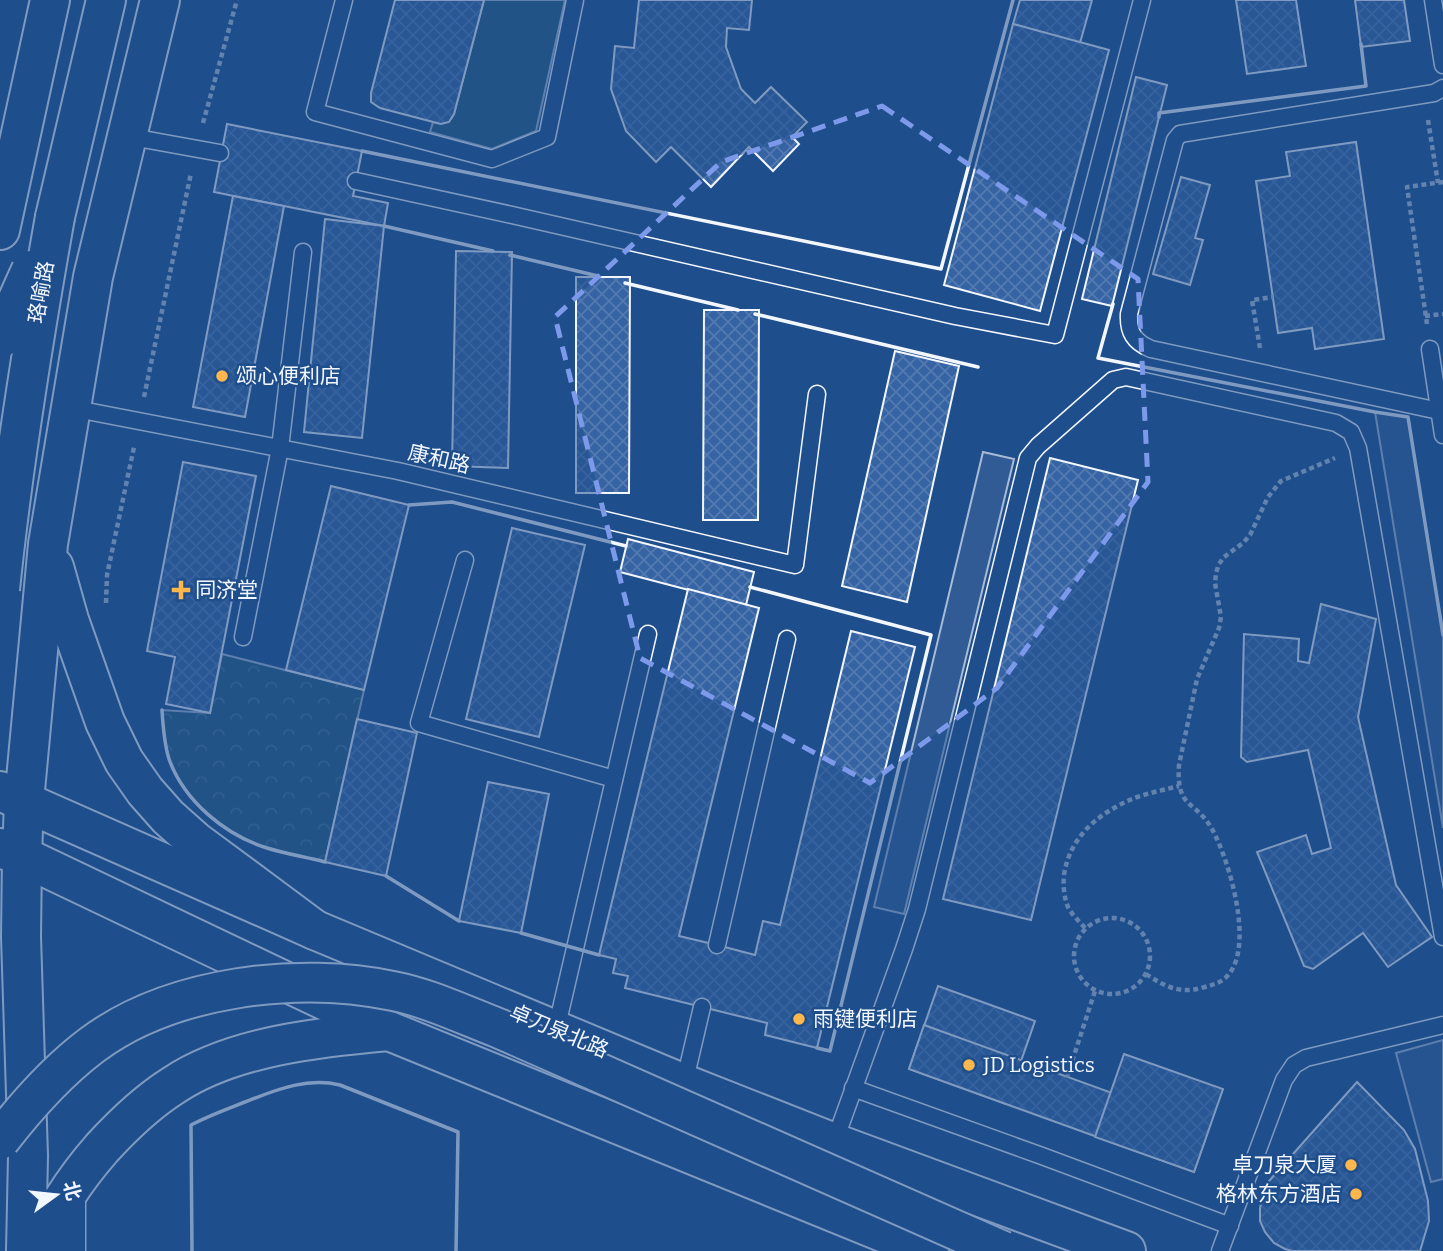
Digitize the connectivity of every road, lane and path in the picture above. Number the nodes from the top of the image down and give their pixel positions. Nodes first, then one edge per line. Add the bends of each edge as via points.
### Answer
1 (50, 0) edge
2 (106, 0) edge
3 (160, 0) edge
4 (237, 0) edge
5 (344, 0) edge
6 (575, 0) edge
7 (1142, 0) edge
8 (1433, 0) edge
9 (1443, 65) edge
10 (1443, 88) edge
11 (1424, 94) junction
12 (127, 136) junction
13 (196, 149) junction
14 (220, 153) dead end
15 (356, 181) dead end
16 (1441, 183) edge
17 (55, 217) junction
18 (0, 230) edge
19 (303, 253) dead end
20 (93, 277) junction
21 (1273, 297) dead end
22 (0, 301) edge
23 (1443, 314) edge
24 (1426, 316) junction
25 (0, 339) edge
26 (1430, 349) joint
27 (1264, 373) junction
28 (817, 394) dead end
29 (71, 408) junction
30 (1439, 411) junction
31 (139, 421) junction
32 (1443, 435) edge
33 (279, 448) junction
34 (1358, 448) junction
35 (48, 544) junction
36 (465, 560) dead end
37 (0, 589) edge
38 (106, 612) dead end
39 (649, 634) dead end
40 (243, 637) dead end
41 (787, 639) dead end
42 (614, 779) junction
43 (1179, 786) junction
44 (12, 796) edge
45 (11, 852) edge
46 (1085, 928) junction
47 (315, 930) junction
48 (1443, 937) edge
49 (717, 945) dead end
50 (1146, 974) junction
51 (1095, 991) junction
52 (702, 1007) dead end
53 (1443, 1025) edge
54 (556, 1030) junction
55 (389, 1031) junction
56 (1067, 1077) dead end
57 (684, 1084) junction
58 (853, 1088) junction
59 (0, 1126) edge
60 (834, 1143) junction
61 (14, 1148) edge
62 (69, 1191) junction
63 (1230, 1226) junction
64 (26, 1251) edge
65 (37, 1251) edge
66 (69, 1251) edge
67 (929, 1251) edge
68 (1003, 1251) edge
69 (1126, 1251) edge
70 (1220, 1251) edge

1 - 18 main road
2 - 17 main road, 珞喻路
3 - 12 main road
4 - 13 path
5 - 6 lane via 315,112 492,159 547,136
7 - 15 lane via 1055,335
8 - 9 lane
10 - 11 lane
11 - 16 path
11 - 27 lane via 1188,132 1175,139 1129,314 1132,337 1151,349
12 - 13 lane
12 - 20 main road
13 - 14 lane
13 - 31 path
16 - 24 path via 1408,187
17 - 25 main road, bridge
17 - 37 main road, 珞喻路, bridge via 29,363
19 - 33 lane
20 - 22 main road via 71,293 35,303
20 - 29 main road
21 - 27 path via 1252,300
23 - 24 path
24 - 26 path
26 - 30 lane
27 - 30 lane
28 - 33 lane, 康和路 via 796,565 412,474
29 - 31 lane, 康和路
29 - 35 main road
30 - 32 lane
31 - 33 lane, 康和路
31 - 38 path via 107,575
33 - 40 lane
34 - 43 path via 1281,481 1250,535 1219,564 1215,583 1221,617 1197,679
34 - 48 lane
34 - 58 lane via 1351,432 1336,423 1126,377 1113,380 1028,458 917,909
35 - 44 main road
35 - 47 main road via 93,689 124,761 168,817 195,841
36 - 42 lane via 419,723
39 - 42 lane
41 - 49 lane
42 - 54 lane
43 - 46 path via 1132,799 1098,818 1075,842 1067,858 1064,894 1069,909
43 - 50 path via 1184,798 1210,825 1222,851 1234,890 1241,941 1234,967 1217,984 1175,990
44 - 45 main road
44 - 47 main road, 卓刀泉北路
45 - 55 main road
45 - 61 main road via 21,937
46 - 50 path via 1107,918 1130,922 1146,939 1150,951
46 - 51 path via 1074,950 1074,962 1085,984
47 - 54 main road, 卓刀泉北路
50 - 51 path via 1118,994
51 - 56 path
52 - 57 lane
53 - 63 lane via 1306,1058 1294,1065 1284,1080
54 - 57 main road, 卓刀泉北路
55 - 62 main road via 264,1049 204,1069 145,1105
55 - 67 main road
57 - 60 main road, 卓刀泉北路
58 - 60 lane
58 - 63 lane
59 - 61 main road
60 - 69 main road, 卓刀泉北路
61 - 64 main road
61 - 68 main road, bridge via 43,1087 93,1044 147,1014 197,997 262,984 359,984 416,997 498,1028
62 - 65 main road
62 - 66 street
63 - 70 lane

